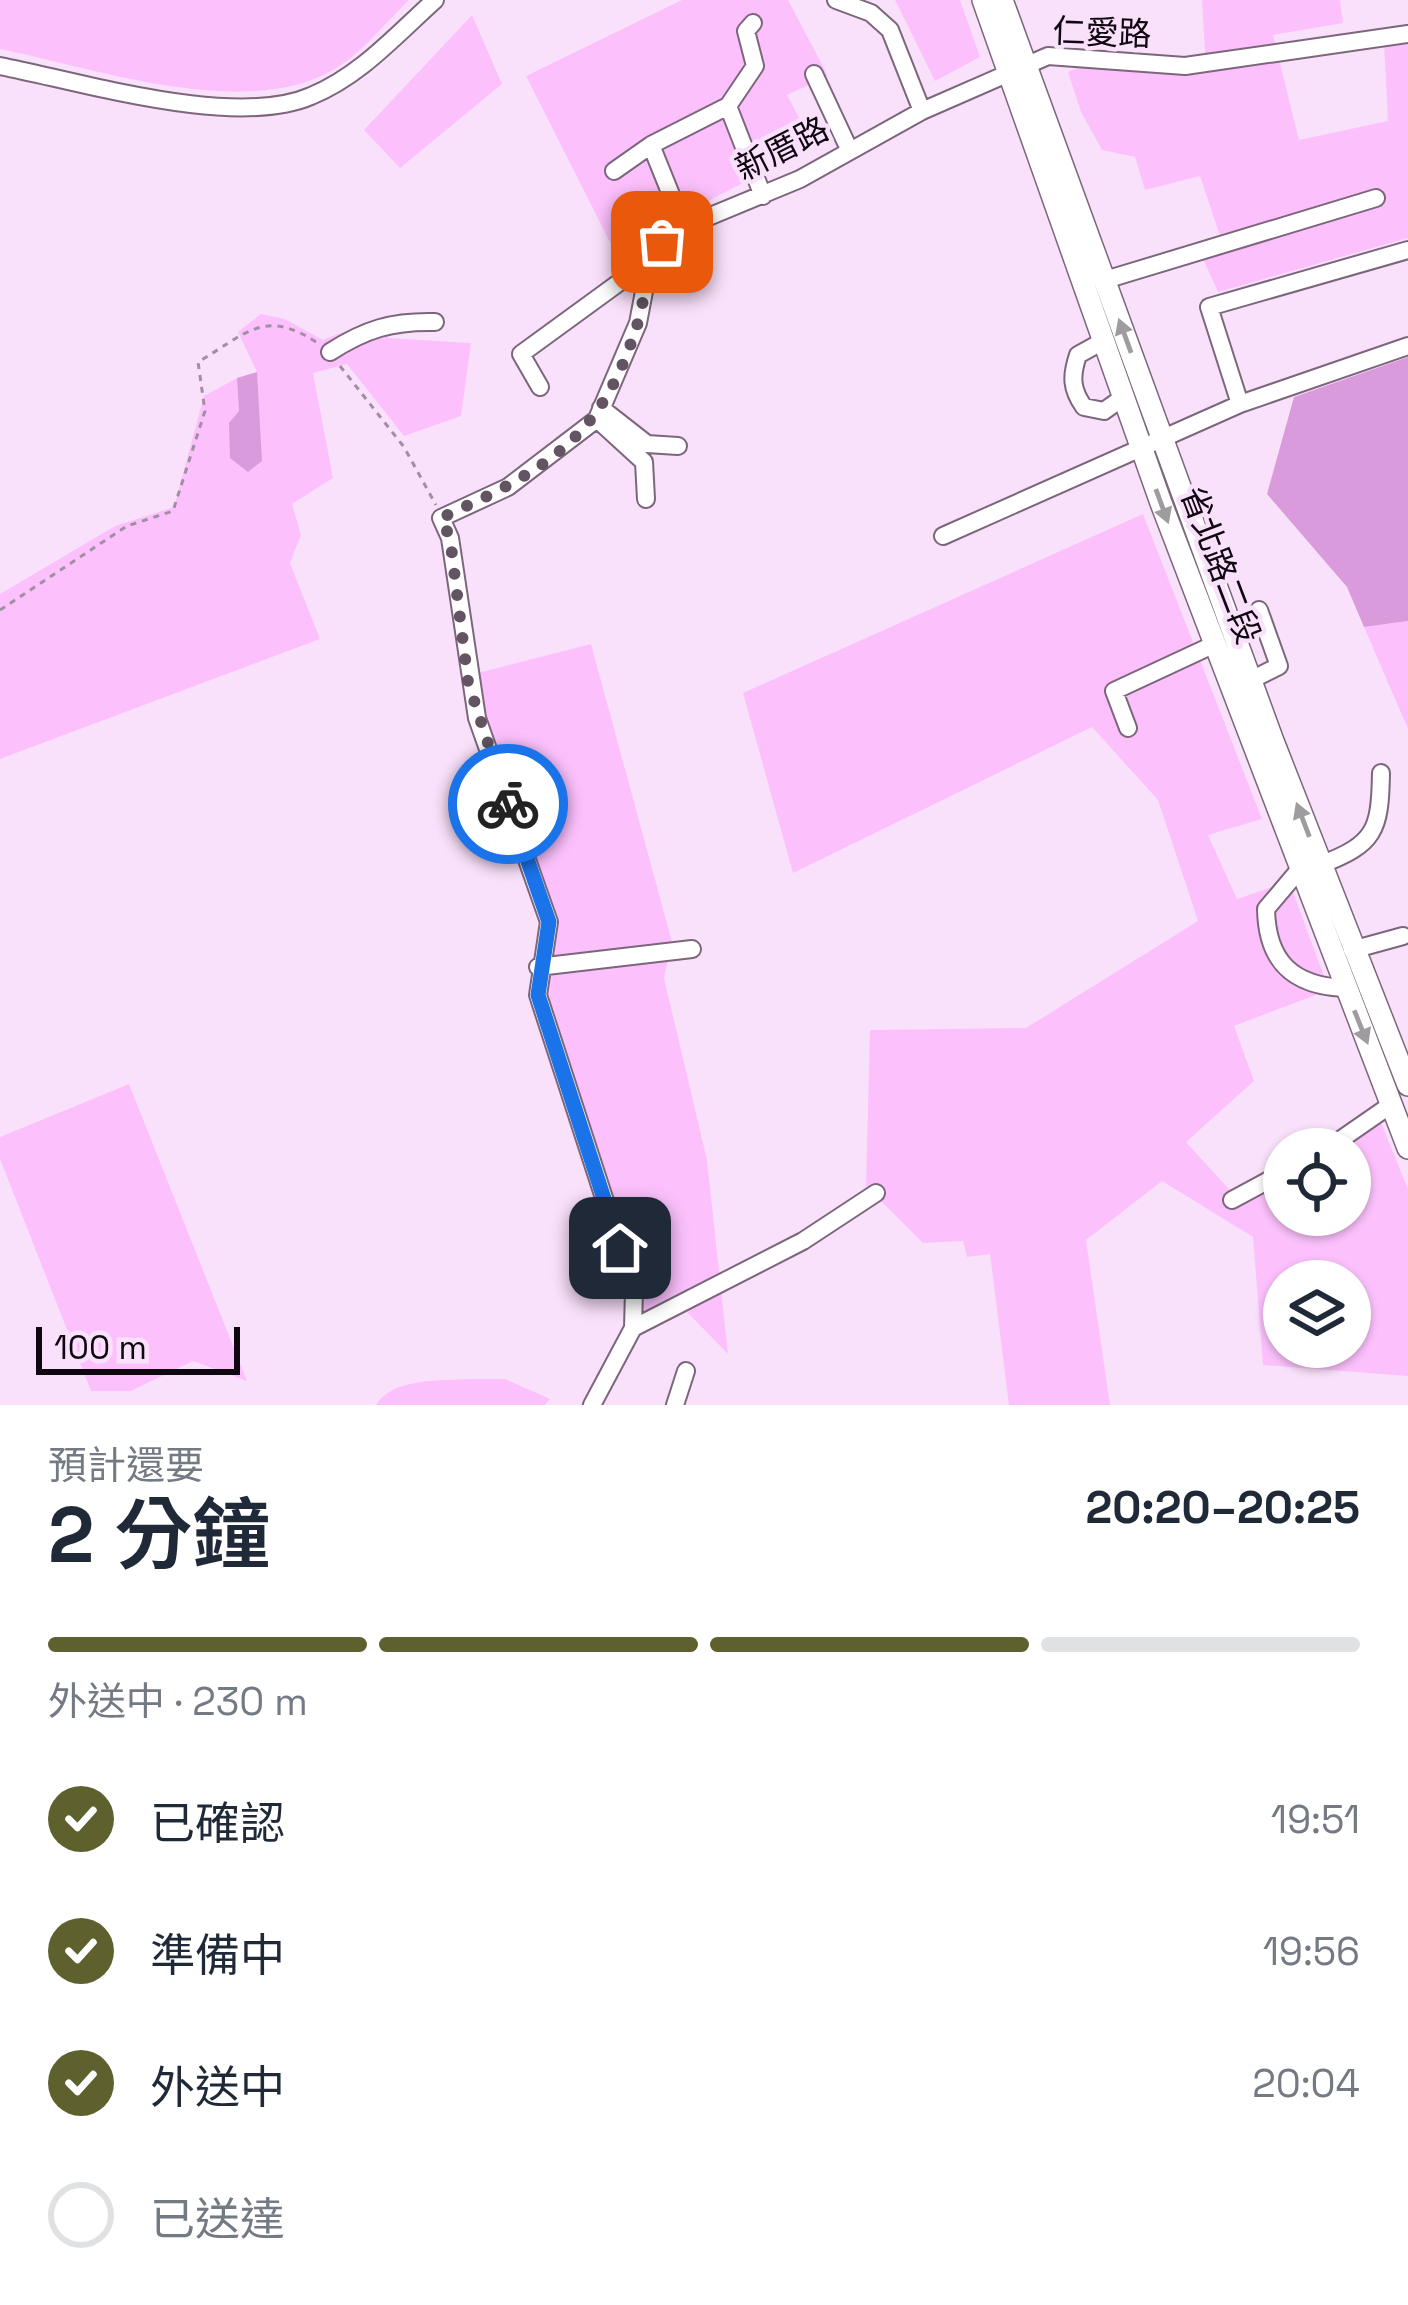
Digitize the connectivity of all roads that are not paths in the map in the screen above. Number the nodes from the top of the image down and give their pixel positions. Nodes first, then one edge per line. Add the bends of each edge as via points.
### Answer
1 (435, 0) edge
2 (836, 0) edge
3 (983, 0) edge
4 (1002, 0) edge
5 (753, 23) dead end
6 (1408, 34) edge
7 (0, 66) edge
8 (1018, 69) junction
9 (814, 74) dead end
10 (728, 106) junction
11 (922, 111) junction
12 (651, 145) junction
13 (849, 149) junction
14 (614, 171) dead end
15 (763, 196) junction
16 (1376, 198) dead end
17 (684, 227) junction
18 (1408, 250) edge
19 (650, 260) junction
20 (1105, 280) junction
21 (435, 322) dead end
22 (1105, 340) junction
23 (1408, 346) edge
24 (330, 352) road end
25 (539, 388) dead end
26 (1125, 396) junction
27 (1240, 404) junction
28 (599, 413) junction
29 (1152, 441) junction
30 (678, 446) dead end
31 (646, 499) dead end
32 (943, 536) dead end
33 (1259, 610) dead end
34 (1215, 644) junction
35 (1251, 680) junction
36 (1128, 728) dead end
37 (1381, 772) dead end
38 (1309, 868) junction
39 (1402, 936) dead end
40 (692, 949) dead end
41 (1352, 950) junction
42 (538, 967) junction
43 (1345, 988) junction
44 (1408, 1085) edge
45 (1392, 1104) junction
46 (1357, 1128) edge
47 (1408, 1148) edge
48 (1263, 1183) edge
49 (876, 1193) dead end
50 (1232, 1200) dead end
51 (633, 1328) junction
52 (686, 1370) dead end
53 (592, 1405) edge
54 (675, 1405) edge

1 - 7 street via 359,69 309,98 272,105 219,108
2 - 11 street via 890,29
3 - 8 main road, 省北路二段
4 - 8 main road, 省北路二段
5 - 10 street via 746,31 755,66
6 - 8 street, 仁愛路 via 1185,66 1077,55
8 - 11 street, 新厝路
8 - 20 main road, 省北路二段
8 - 22 main road, 省北路二段
9 - 13 street
10 - 12 street
10 - 15 street
11 - 13 street, 新厝路
12 - 14 street
12 - 17 street
13 - 15 street, 新厝路
15 - 17 street, 新厝路
16 - 20 street
17 - 19 street, 新厝路
18 - 27 street via 1209,307
19 - 25 street, 新厝路 via 520,354
19 - 28 street via 638,322
29 -> 20 main road, 省北路二段
21 - 24 street via 394,321
22 - 26 main road, 省北路二段
22 - 26 street via 1078,355 1075,394 1084,407 1104,411
23 - 27 street
26 - 29 main road, 省北路二段
27 - 29 street
28 - 30 street via 647,444
28 - 31 street via 644,462
28 - 42 street via 508,487 441,518 477,718 549,922
29 - 32 street
29 -> 34 main road, 省北路二段
29 - 35 main road, 省北路二段
33 - 35 street via 1279,666
34 - 36 street via 1114,692
34 - 38 main road, 省北路二段
38 -> 35 main road, 省北路二段
37 - 38 street via 1380,816 1361,849
38 - 41 main road, 省北路二段
38 - 43 main road, 省北路二段
38 - 43 street via 1267,909 1267,940 1290,973
39 - 41 street
40 - 42 street
41 - 44 main road, 省北路二段
42 - 51 street via 538,995 634,1290
43 -> 45 main road, 省北路二段
45 - 46 street
45 - 47 main road, 省北路二段
48 - 50 street
49 - 51 street via 803,1241
51 - 53 street
52 - 54 street

